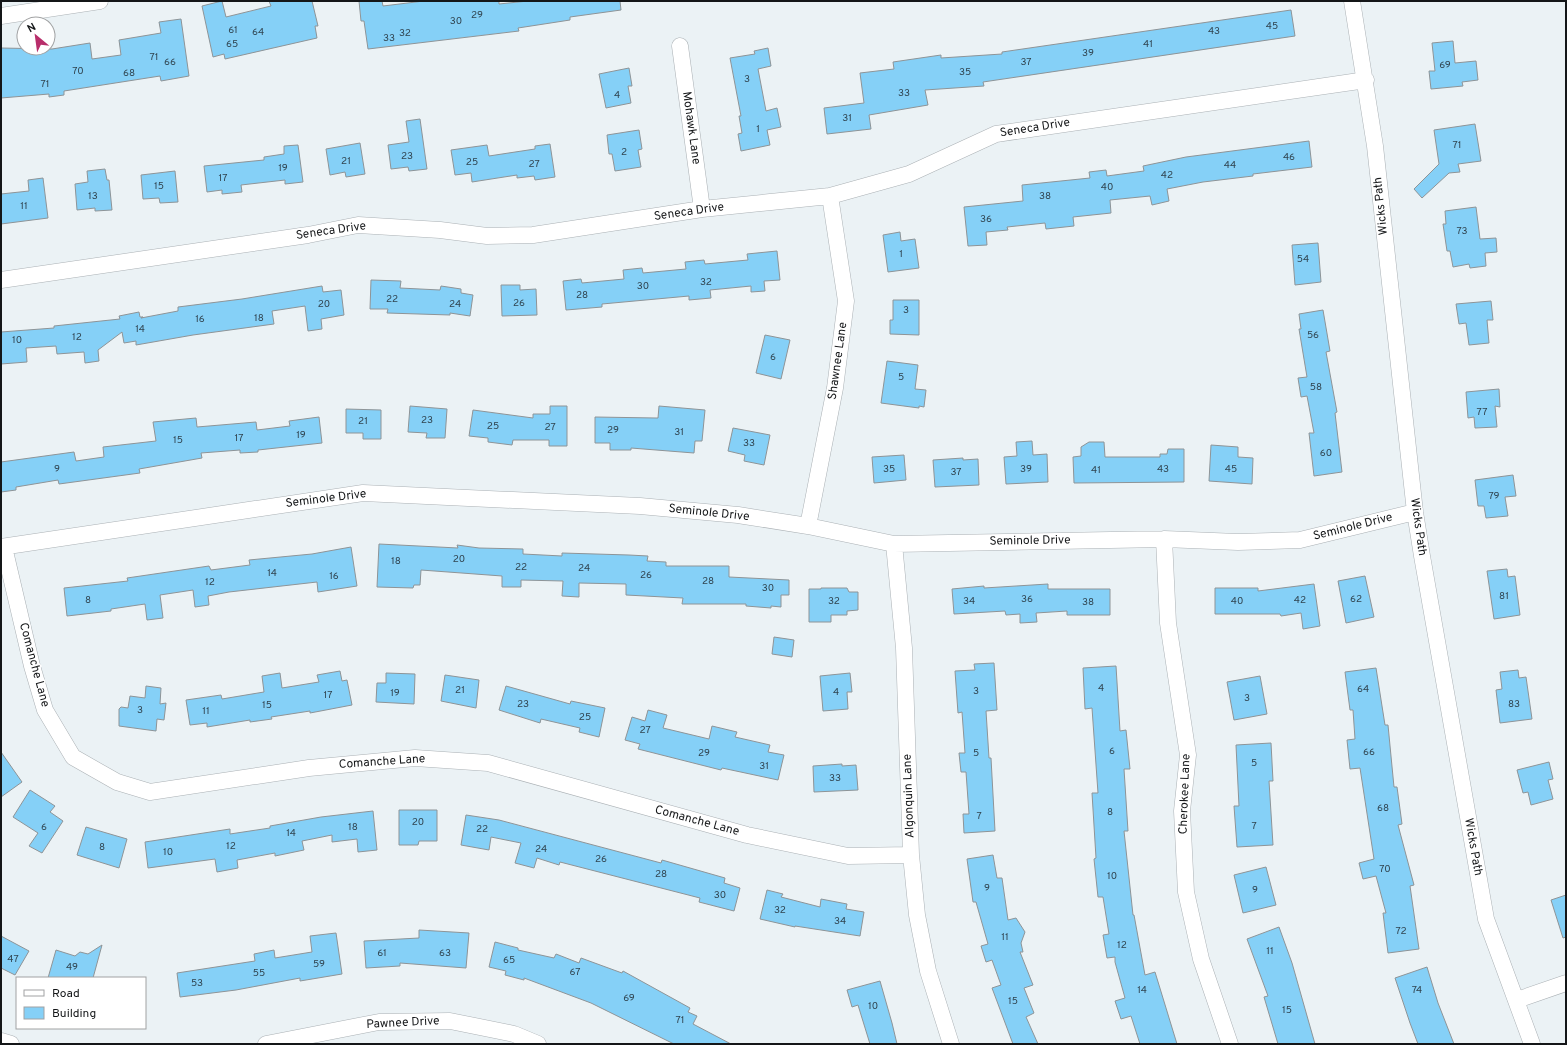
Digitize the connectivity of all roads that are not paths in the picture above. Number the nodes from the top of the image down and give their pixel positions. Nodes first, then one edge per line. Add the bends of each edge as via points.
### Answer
1 (100, 1) edge
2 (1352, 1) edge
3 (1, 16) edge
4 (680, 46) dead end
5 (1366, 80) junction
6 (830, 196) junction
7 (702, 209) junction
8 (1, 280) edge
9 (1415, 512) junction
10 (808, 526) junction
11 (1164, 539) junction
12 (894, 544) junction
13 (3, 547) edge
14 (911, 855) junction
15 (1566, 983) edge
16 (1517, 1000) junction
17 (1, 1041) edge
18 (11, 1044) edge
19 (266, 1044) edge
20 (538, 1044) edge
21 (951, 1044) edge
22 (1230, 1044) edge
23 (1532, 1044) edge

1 - 3 street
2 - 5 street, Wicks Path
4 - 7 street, Mohawk Lane
5 - 6 street, Seneca Drive via 996,134 909,174
5 - 9 street, Wicks Path
6 - 7 street, Seneca Drive
6 - 10 street, Shawnee Lane via 846,301 835,388
7 - 8 street, Seneca Drive via 534,235 487,236 358,225 308,235
9 - 11 street, Seminole Drive via 1300,540 1238,542
9 - 16 street, Wicks Path via 1486,919
10 - 12 street, Seminole Drive
10 - 13 street, Seminole Drive via 738,514 640,506 363,493
11 - 12 street, Seminole Drive
11 - 22 street, Cherokee Lane via 1168,623 1188,755 1182,810 1186,892 1201,959
12 - 14 street, Algonquin Lane via 904,648
13 - 14 street, Comanche Lane via 45,710 73,756 117,782 150,792 309,768 415,758 488,763 755,836 848,856
14 - 21 street, Algonquin Lane via 917,915 928,971
15 - 16 street
16 - 23 street, Wicks Path
17 - 18 street
19 - 20 street, Pawnee Drive via 379,1022 450,1021 514,1034

